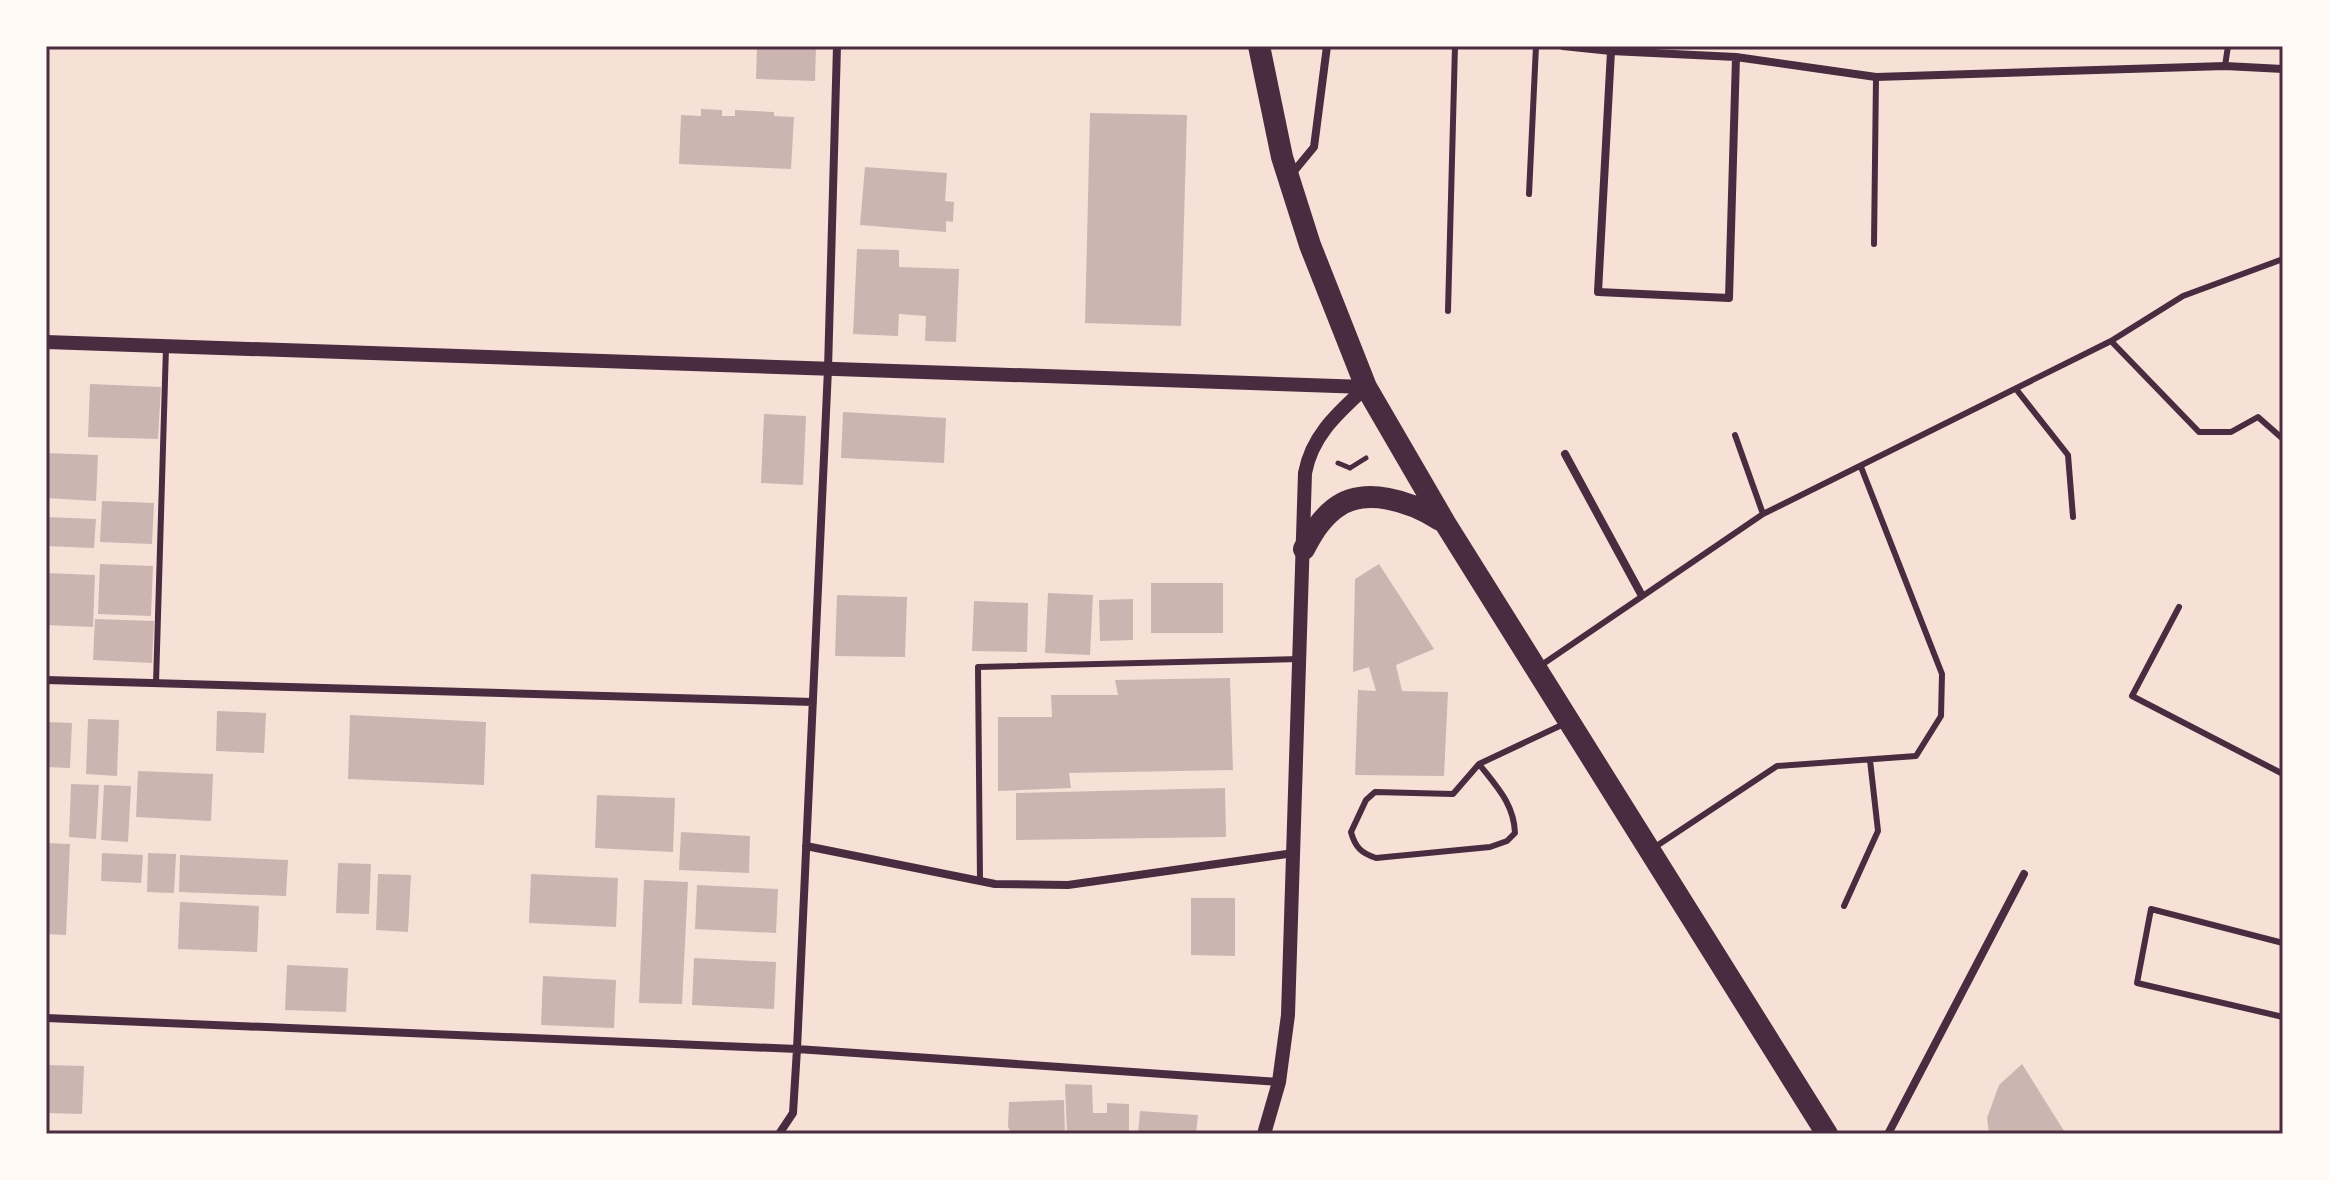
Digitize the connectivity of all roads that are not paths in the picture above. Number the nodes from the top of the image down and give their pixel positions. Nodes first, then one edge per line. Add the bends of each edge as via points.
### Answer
1 (837, 46) edge
2 (1259, 46) edge
3 (1327, 46) edge
4 (1455, 46) edge
5 (1536, 46) edge
6 (1563, 46) edge
7 (2228, 46) edge
8 (1611, 51) junction
9 (1736, 57) junction
10 (2225, 66) junction
11 (2283, 69) edge
12 (1876, 77) junction
13 (1289, 176) junction
14 (1529, 194) dead end
15 (1874, 244) dead end
16 (2283, 259) edge
17 (1448, 311) dead end
18 (2111, 341) junction
19 (46, 342) edge
20 (166, 346) junction
21 (828, 369) junction
22 (1366, 387) junction
23 (2016, 389) junction
24 (1735, 435) dead end
25 (2283, 439) edge
26 (1565, 454) dead end
27 (1861, 467) junction
28 (1763, 514) junction
29 (2073, 517) dead end
30 (1445, 523) junction
31 (1304, 549) junction
32 (1641, 594) junction
33 (2179, 607) dead end
34 (1300, 659) junction
35 (1537, 668) junction
36 (46, 680) edge
37 (156, 683) junction
38 (813, 702) junction
39 (1569, 721) junction
40 (1870, 760) junction
41 (1479, 764) junction
42 (2283, 774) edge
43 (806, 846) junction
44 (1649, 851) junction
45 (1295, 853) junction
46 (2024, 874) dead end
47 (980, 881) junction
48 (1844, 906) dead end
49 (2283, 943) edge
50 (2283, 1017) edge
51 (46, 1018) edge
52 (797, 1049) junction
53 (1279, 1082) junction
54 (779, 1134) edge
55 (1264, 1134) edge
56 (1827, 1134) edge
57 (1888, 1134) edge

1 - 21 street
2 - 13 highway
3 - 13 street via 1314,147
4 - 17 lane
5 - 14 lane
6 - 8 street
7 - 10 lane
8 - 9 street
8 - 9 street via 1598,292 1613,293 1729,298
9 - 12 street
10 - 11 street
10 - 12 street
12 - 15 lane
13 - 22 highway
16 - 18 lane via 2183,296
18 - 23 lane
18 - 25 lane via 2199,432 2231,432 2258,417
19 - 20 street
20 - 21 street
20 - 37 lane
21 - 22 street
21 - 38 street
22 - 30 highway
22 - 31 street via 1335,415 1309,451
23 - 27 lane
23 - 29 lane via 2068,455
24 - 28 lane
26 - 32 street
27 - 28 lane
27 - 40 lane via 1942,674 1941,716 1916,756
28 - 32 lane
30 - 31 highway via 1416,505 1354,499 1335,507
30 - 35 highway
31 - 34 street
32 - 35 lane
33 - 42 lane via 2132,696
34 - 45 street
34 - 47 lane via 978,667
35 - 39 highway
36 - 37 street
37 - 38 street
38 - 43 street
39 - 41 lane
39 - 44 highway
40 - 44 lane via 1777,766
40 - 48 lane via 1878,831
41 - 41 lane via 1453,794 1375,792 1351,832 1354,844 1376,858 1507,841 1515,833 1512,810
43 - 47 street
43 - 52 street
44 - 56 highway
45 - 47 street via 1068,885
45 - 53 street via 1288,1015
46 - 57 street
49 - 50 lane via 2151,909 2137,983
51 - 52 street
52 - 53 street
52 - 54 street via 793,1113
53 - 55 street

